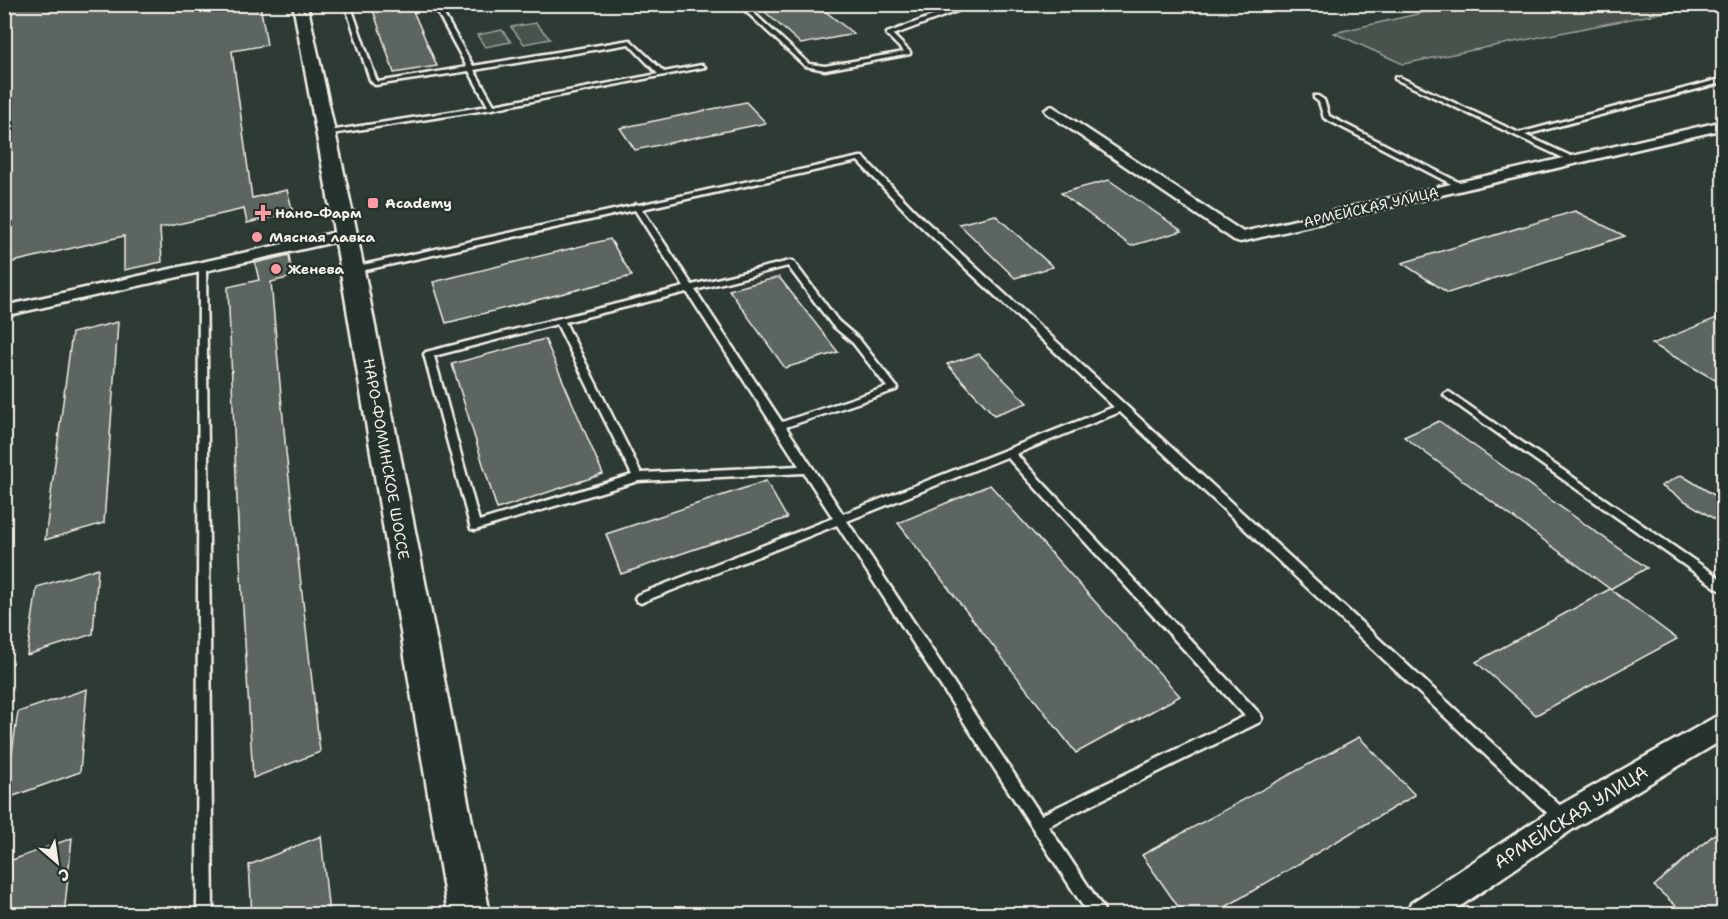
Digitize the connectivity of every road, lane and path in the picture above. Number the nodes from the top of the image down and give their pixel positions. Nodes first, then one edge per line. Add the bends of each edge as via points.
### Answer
1 (300, 4) edge
2 (347, 4) edge
3 (435, 4) edge
4 (740, 4) edge
5 (974, 4) edge
6 (702, 67) dead end
7 (471, 69) junction
8 (662, 74) junction
9 (1397, 78) dead end
10 (1724, 80) edge
11 (1316, 97) dead end
12 (492, 107) junction
13 (1052, 110) dead end
14 (1724, 125) edge
15 (325, 133) junction
16 (1519, 135) junction
17 (1572, 160) junction
18 (1462, 186) junction
19 (636, 206) junction
20 (346, 235) junction
21 (202, 267) junction
22 (352, 270) junction
23 (689, 288) junction
24 (4, 311) edge
25 (560, 321) junction
26 (1449, 395) dead end
27 (1121, 408) junction
28 (779, 426) junction
29 (1009, 453) junction
30 (806, 469) junction
31 (638, 477) junction
32 (840, 521) junction
33 (1724, 588) edge
34 (641, 598) dead end
35 (1724, 724) edge
36 (1563, 819) junction
37 (1038, 824) junction
38 (205, 915) edge
39 (469, 915) edge
40 (1096, 915) edge
41 (1422, 915) edge

1 - 15 main road, НАРО-ФОМИНСКОЕ ШОССЕ
2 - 7 lane via 377,84
3 - 7 lane
4 - 5 lane via 807,65 825,68 908,53 889,34
6 - 8 lane
7 - 8 lane via 630,42
7 - 12 lane
8 - 12 lane
9 - 16 lane
10 - 16 lane
11 - 18 lane via 1322,101 1326,117
12 - 15 lane
13 - 18 street, АРМЕЙСКАЯ УЛИЦА via 1240,237
14 - 17 street, АРМЕЙСКАЯ УЛИЦА
15 - 20 main road, НАРО-ФОМИНСКОЕ ШОССЕ
16 - 17 lane
17 - 18 street, АРМЕЙСКАЯ УЛИЦА
19 - 22 lane
19 - 23 lane
19 - 27 lane via 860,159 915,216
20 - 21 street
20 - 22 main road, НАРО-ФОМИНСКОЕ ШОССЕ
21 - 24 street
21 - 38 lane
22 - 39 main road, НАРО-ФОМИНСКОЕ ШОССЕ
23 - 25 lane
23 - 28 lane
23 - 28 lane via 790,263 835,324 856,341 893,388
25 - 31 lane
25 - 31 lane via 429,354 475,526
26 - 33 lane
27 - 29 lane
27 - 36 lane
28 - 30 lane
29 - 32 lane
29 - 37 lane via 1255,718
30 - 31 lane
30 - 32 lane
32 - 34 lane
32 - 37 lane
35 - 36 street, АРМЕЙСКАЯ УЛИЦА
36 - 41 street, АРМЕЙСКАЯ УЛИЦА
37 - 40 lane

